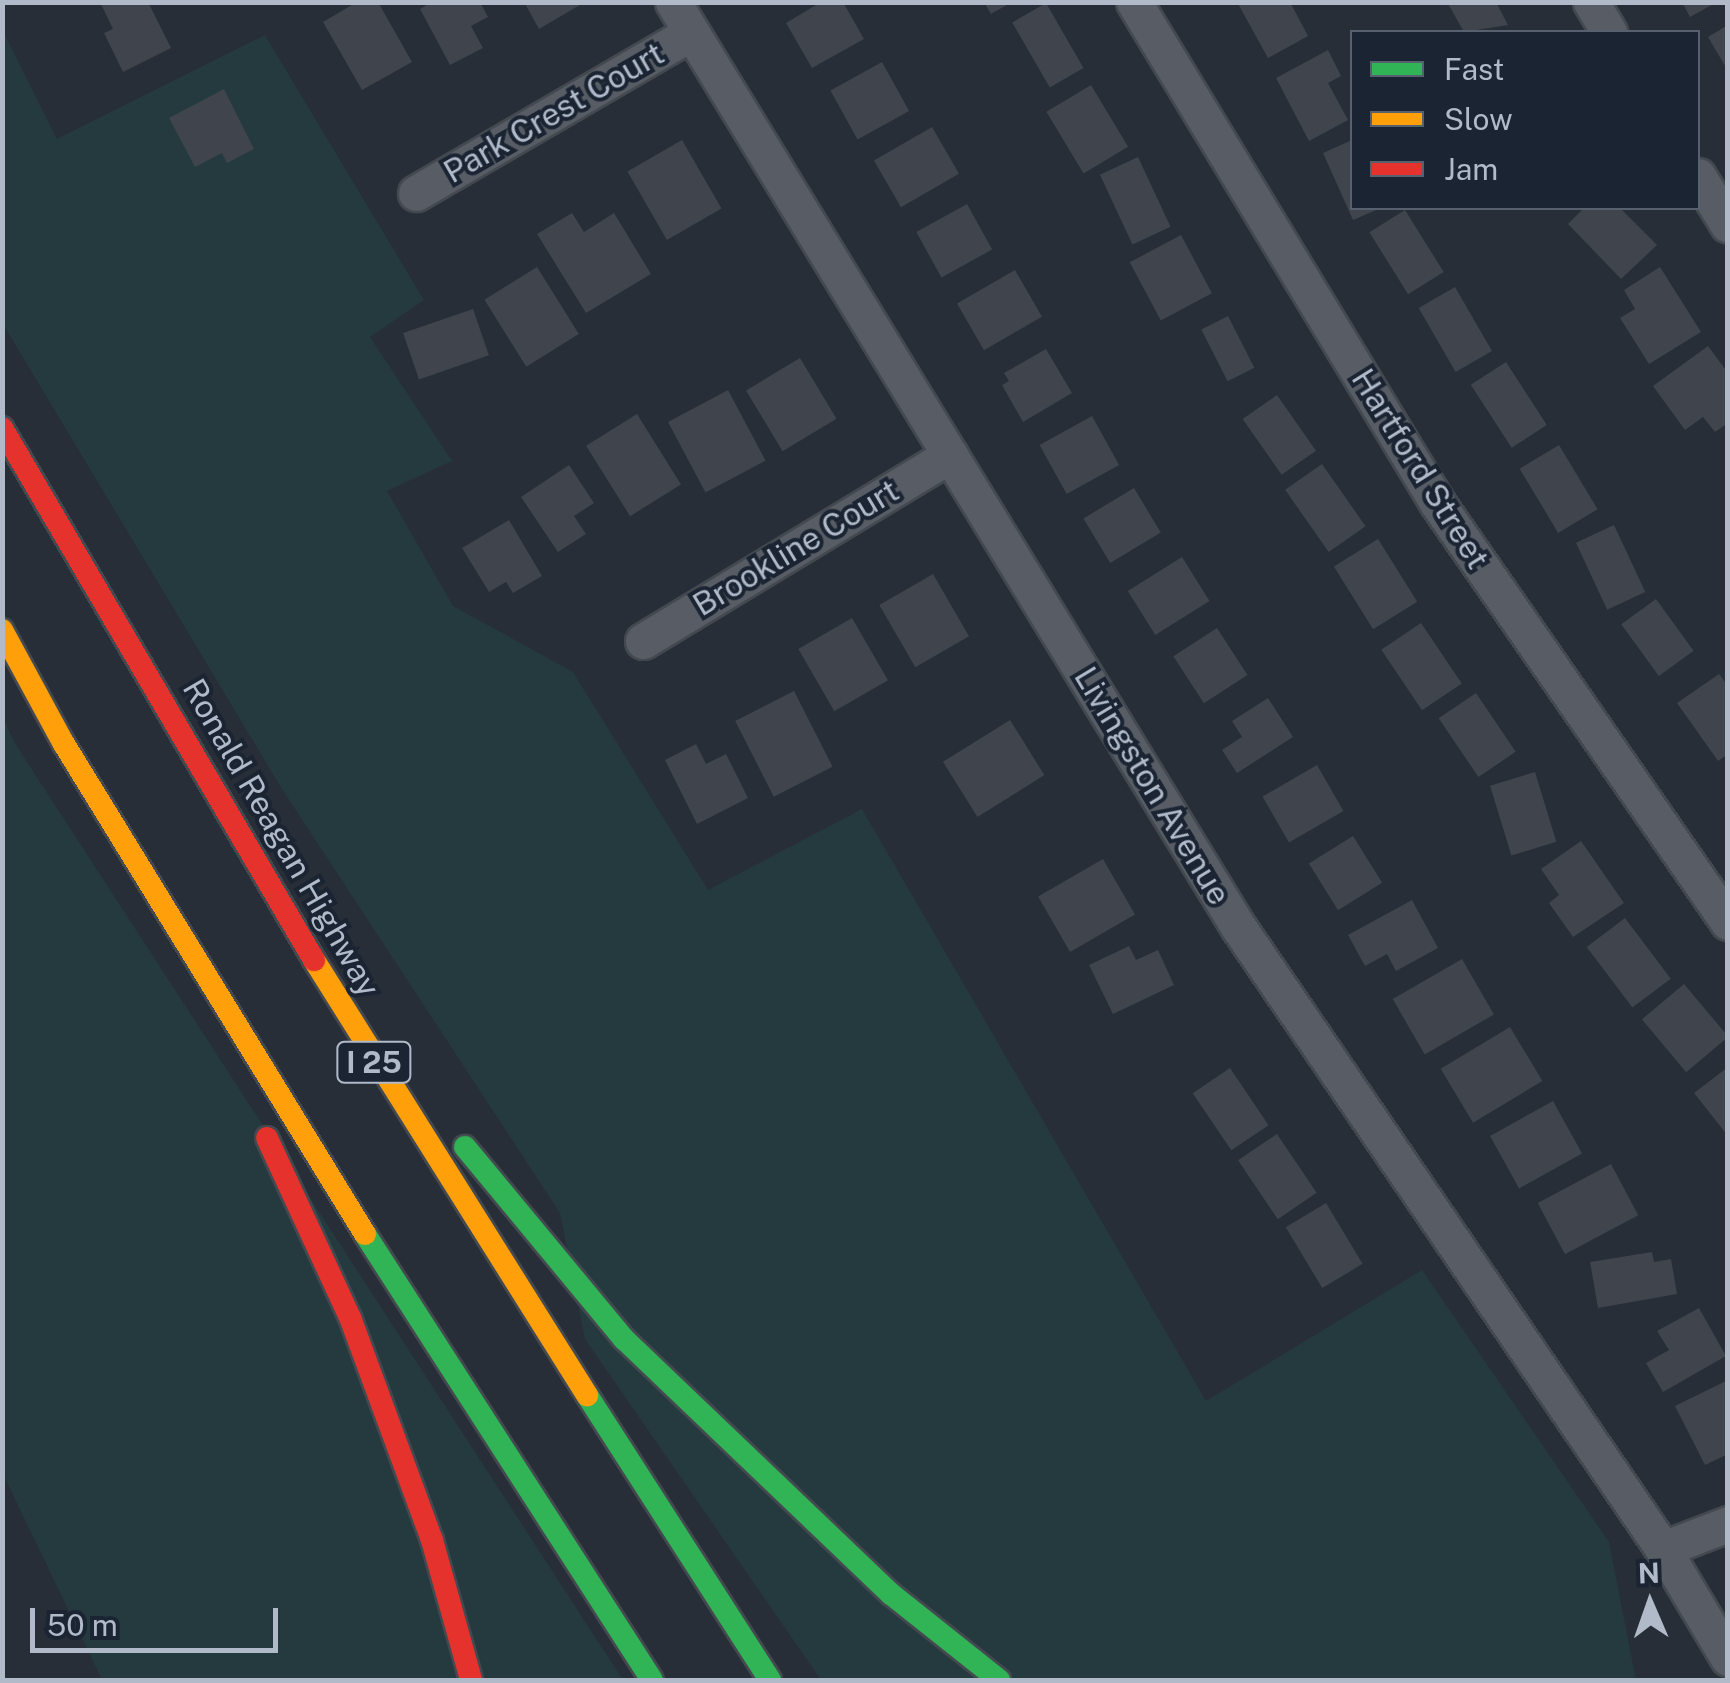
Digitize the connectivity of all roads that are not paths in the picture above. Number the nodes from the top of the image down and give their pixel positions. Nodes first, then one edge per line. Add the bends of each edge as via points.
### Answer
1 (673, 2) edge
2 (1134, 2) edge
3 (1591, 2) edge
4 (1608, 30) edge
5 (691, 33) junction
6 (1700, 179) edge
7 (416, 193) dead end
8 (1728, 225) edge
9 (2, 428) edge
10 (950, 455) junction
11 (2, 630) edge
12 (643, 640) dead end
13 (64, 744) junction
14 (197, 762) junction
15 (1728, 922) edge
16 (374, 1010) dead end
17 (202, 1018) dead end
18 (448, 1121) dead end
19 (258, 1123) dead end
20 (1728, 1524) edge
21 (1663, 1549) junction
22 (1728, 1658) edge
23 (471, 1680) edge
24 (652, 1680) edge
25 (770, 1680) edge
26 (999, 1680) edge

1 - 5 street, Livingston Avenue
2 - 15 street, Hartford Street via 1438,504
3 - 4 street
5 - 7 street, Park Crest Court
5 - 10 street, Livingston Avenue
6 - 8 street
9 - 14 highway, Ronald Reagan Highway / I 25
10 - 12 street, Brookline Court
10 - 21 street, Livingston Avenue via 1239,928
11 - 13 highway
13 - 17 highway
13 - 24 highway via 517,1478
14 - 16 highway
14 - 25 highway, Ronald Reagan Highway / I 25 via 379,1070
18 - 26 highway via 479,1169 624,1339 891,1594
19 - 23 highway via 351,1320 432,1540
20 - 21 street
21 - 22 street, Livingston Avenue

